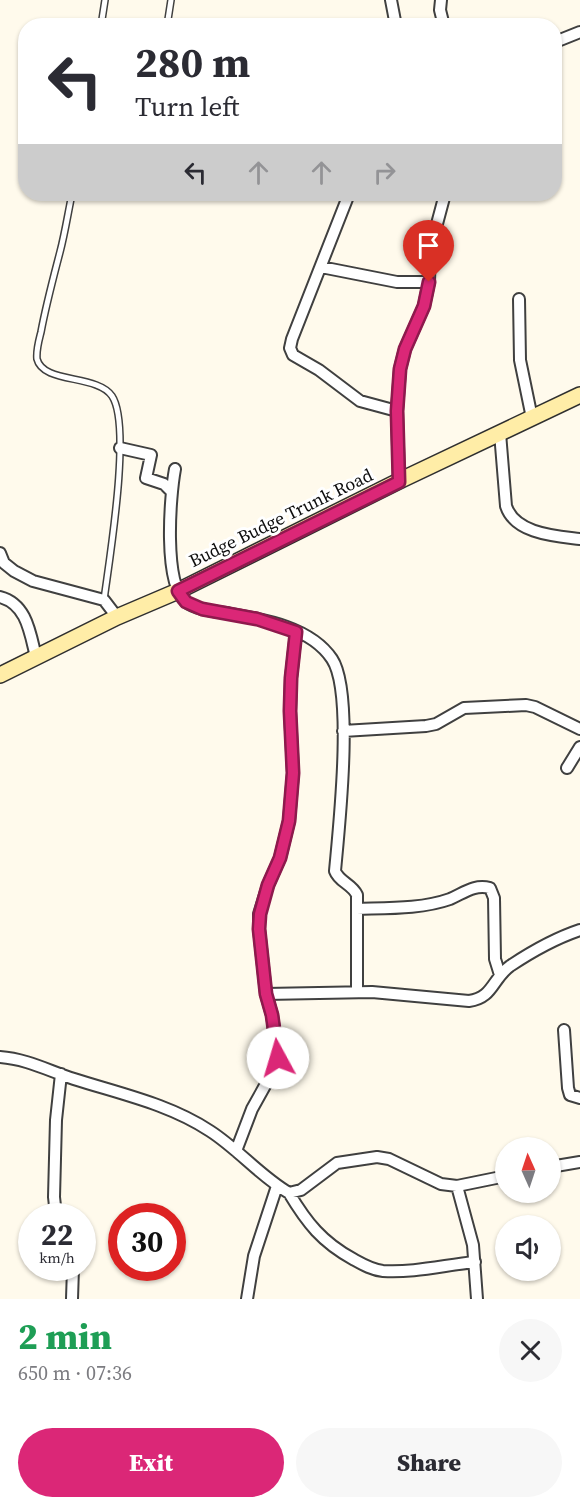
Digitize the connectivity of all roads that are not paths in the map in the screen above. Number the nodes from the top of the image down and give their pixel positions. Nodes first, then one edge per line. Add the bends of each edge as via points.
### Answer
1 (105, 0) edge
2 (171, 0) edge
3 (391, 0) edge
4 (441, 0) edge
5 (102, 18) edge
6 (168, 18) edge
7 (394, 18) edge
8 (442, 18) edge
9 (580, 32) edge
10 (562, 39) edge
11 (71, 201) edge
12 (346, 201) edge
13 (443, 201) edge
14 (321, 267) junction
15 (429, 282) junction
16 (519, 299) dead end
17 (580, 396) edge
18 (397, 411) junction
19 (532, 418) junction
20 (500, 434) junction
21 (120, 447) junction
22 (176, 469) dead end
23 (399, 482) junction
24 (172, 492) junction
25 (580, 539) edge
26 (0, 553) edge
27 (178, 591) junction
28 (0, 597) edge
29 (104, 600) junction
30 (117, 617) junction
31 (296, 632) junction
32 (36, 657) junction
33 (0, 675) edge
34 (580, 729) edge
35 (343, 731) junction
36 (580, 747) edge
37 (567, 768) dead end
38 (357, 909) junction
39 (580, 930) edge
40 (500, 975) junction
41 (357, 992) junction
42 (266, 994) junction
43 (564, 1030) dead end
44 (0, 1057) edge
45 (60, 1074) junction
46 (580, 1098) edge
47 (236, 1151) junction
48 (580, 1161) edge
49 (561, 1165) edge
50 (495, 1178) edge
51 (277, 1186) junction
52 (457, 1186) junction
53 (289, 1193) junction
54 (55, 1203) edge
55 (475, 1262) junction
56 (73, 1281) edge
57 (72, 1299) edge
58 (247, 1299) edge
59 (477, 1299) edge

1 - 5 lane
2 - 6 lane
3 - 7 street
4 - 8 street
9 - 10 street
11 - 21 lane via 46,303 38,360 51,374 106,390 116,405
12 - 14 street
13 - 15 street via 429,250
14 - 15 street via 397,282
14 - 18 street via 292,339 293,355 360,401
15 - 18 street via 400,369
16 - 19 street via 520,360
17 - 19 main road, Budge Budge Trunk Road
18 - 23 street
19 - 20 main road, Budge Budge Trunk Road
20 - 23 main road, Budge Budge Trunk Road
20 - 25 street via 508,513 540,533
21 - 24 street via 151,455 146,478 164,484
21 - 29 lane
22 - 24 street
23 - 27 main road, Budge Budge Trunk Road
24 - 27 street via 171,555
26 - 29 street via 4,563 33,581
27 - 30 main road, Budge Budge Trunk Road
27 - 31 street via 186,602 202,609 257,619
28 - 32 street via 23,613
29 - 30 street
30 - 32 main road, Budge Budge Trunk Road
31 - 35 street via 310,638 331,658 340,675
31 - 42 street via 291,678 293,773 289,821 260,914
32 - 33 main road, Budge Budge Trunk Road
34 - 35 street via 526,705 464,708 426,726
35 - 38 street via 335,871 355,890
36 - 37 street
38 - 40 street via 417,906 450,899 473,888 490,888 494,898 495,959
38 - 41 street
39 - 40 street via 543,947
40 - 41 street via 486,995 469,1001
41 - 42 street
42 - 47 street via 278,1058
43 - 46 street via 568,1088 570,1095
44 - 45 street via 24,1060
45 - 47 street via 158,1104 210,1131
45 - 54 street
47 - 51 street
48 - 49 street
50 - 52 street
51 - 53 street
51 - 58 street via 254,1256
52 - 53 street via 441,1184 377,1157 337,1163 301,1190
52 - 55 street
53 - 55 street via 317,1234 366,1267 397,1271
55 - 59 street
56 - 57 street

